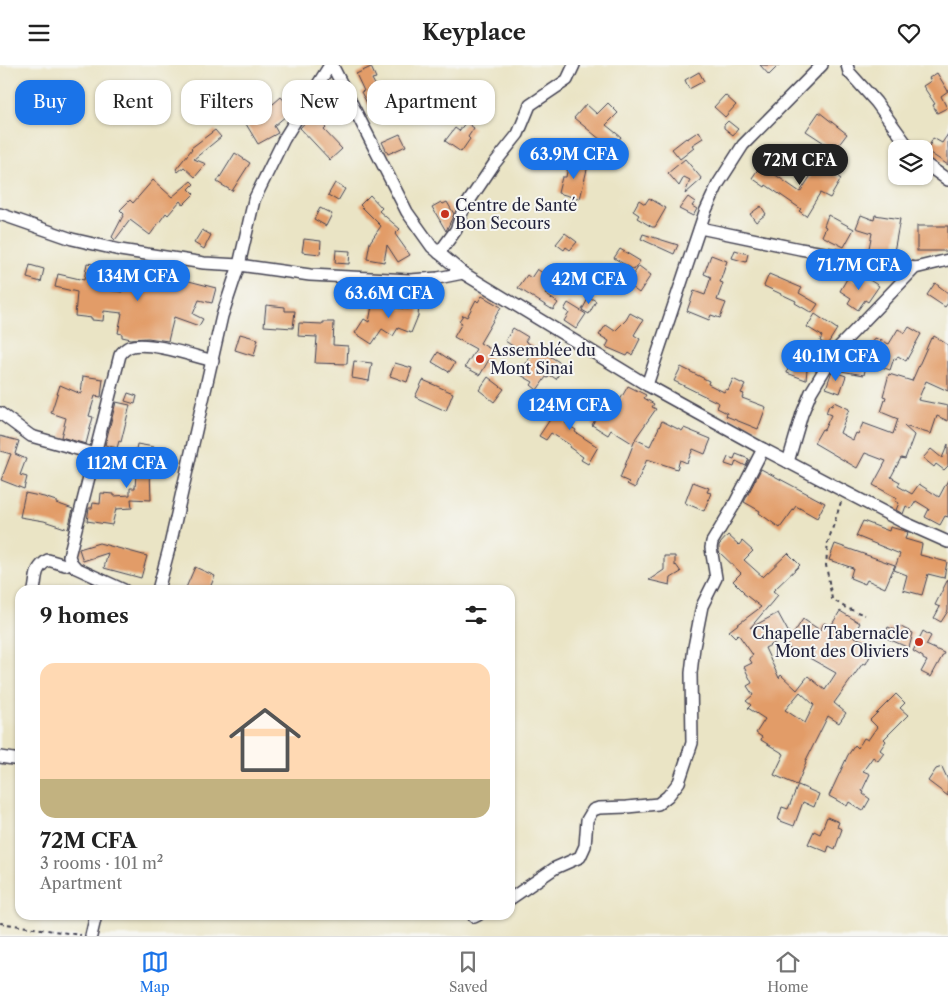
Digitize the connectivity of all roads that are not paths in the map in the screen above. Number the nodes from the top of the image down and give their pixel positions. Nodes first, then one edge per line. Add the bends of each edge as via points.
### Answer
1 (331, 65) edge
2 (574, 65) edge
3 (822, 65) edge
4 (847, 65) edge
5 (903, 140) edge
6 (933, 169) edge
7 (948, 180) edge
8 (0, 213) edge
9 (700, 228) junction
10 (438, 253) junction
11 (948, 260) edge
12 (238, 265) junction
13 (915, 268) junction
14 (463, 273) junction
15 (213, 361) junction
16 (647, 385) junction
17 (0, 413) edge
18 (763, 449) junction
19 (95, 454) junction
20 (788, 462) junction
21 (948, 542) edge
22 (70, 562) junction
23 (35, 585) edge
24 (113, 585) edge
25 (159, 585) edge
26 (0, 757) edge
27 (15, 759) edge
28 (515, 896) edge

1 - 10 street via 407,212
1 - 12 street via 284,139 254,200
2 - 10 street via 567,80 530,105 518,134 463,211 456,230
3 - 9 street via 743,145 718,185
4 - 5 street via 849,72
6 - 7 street
8 - 12 street via 72,239 120,250
9 - 13 street
9 - 16 street
10 - 14 street
11 - 13 street
12 - 14 street via 310,275 410,280
12 - 15 street via 222,316
13 - 20 street via 837,349 811,392
14 - 16 street
15 - 19 street via 140,345 124,350 120,355
15 - 25 street
16 - 18 street
17 - 19 street via 31,436
18 - 20 street
18 - 28 street via 712,542 716,578 702,606 694,647 692,743 679,782 658,803 593,810 587,820 586,846 580,857 555,868
19 - 22 street
20 - 21 street via 902,522
22 - 23 street via 65,565 48,560 40,565
22 - 24 street
26 - 27 street

